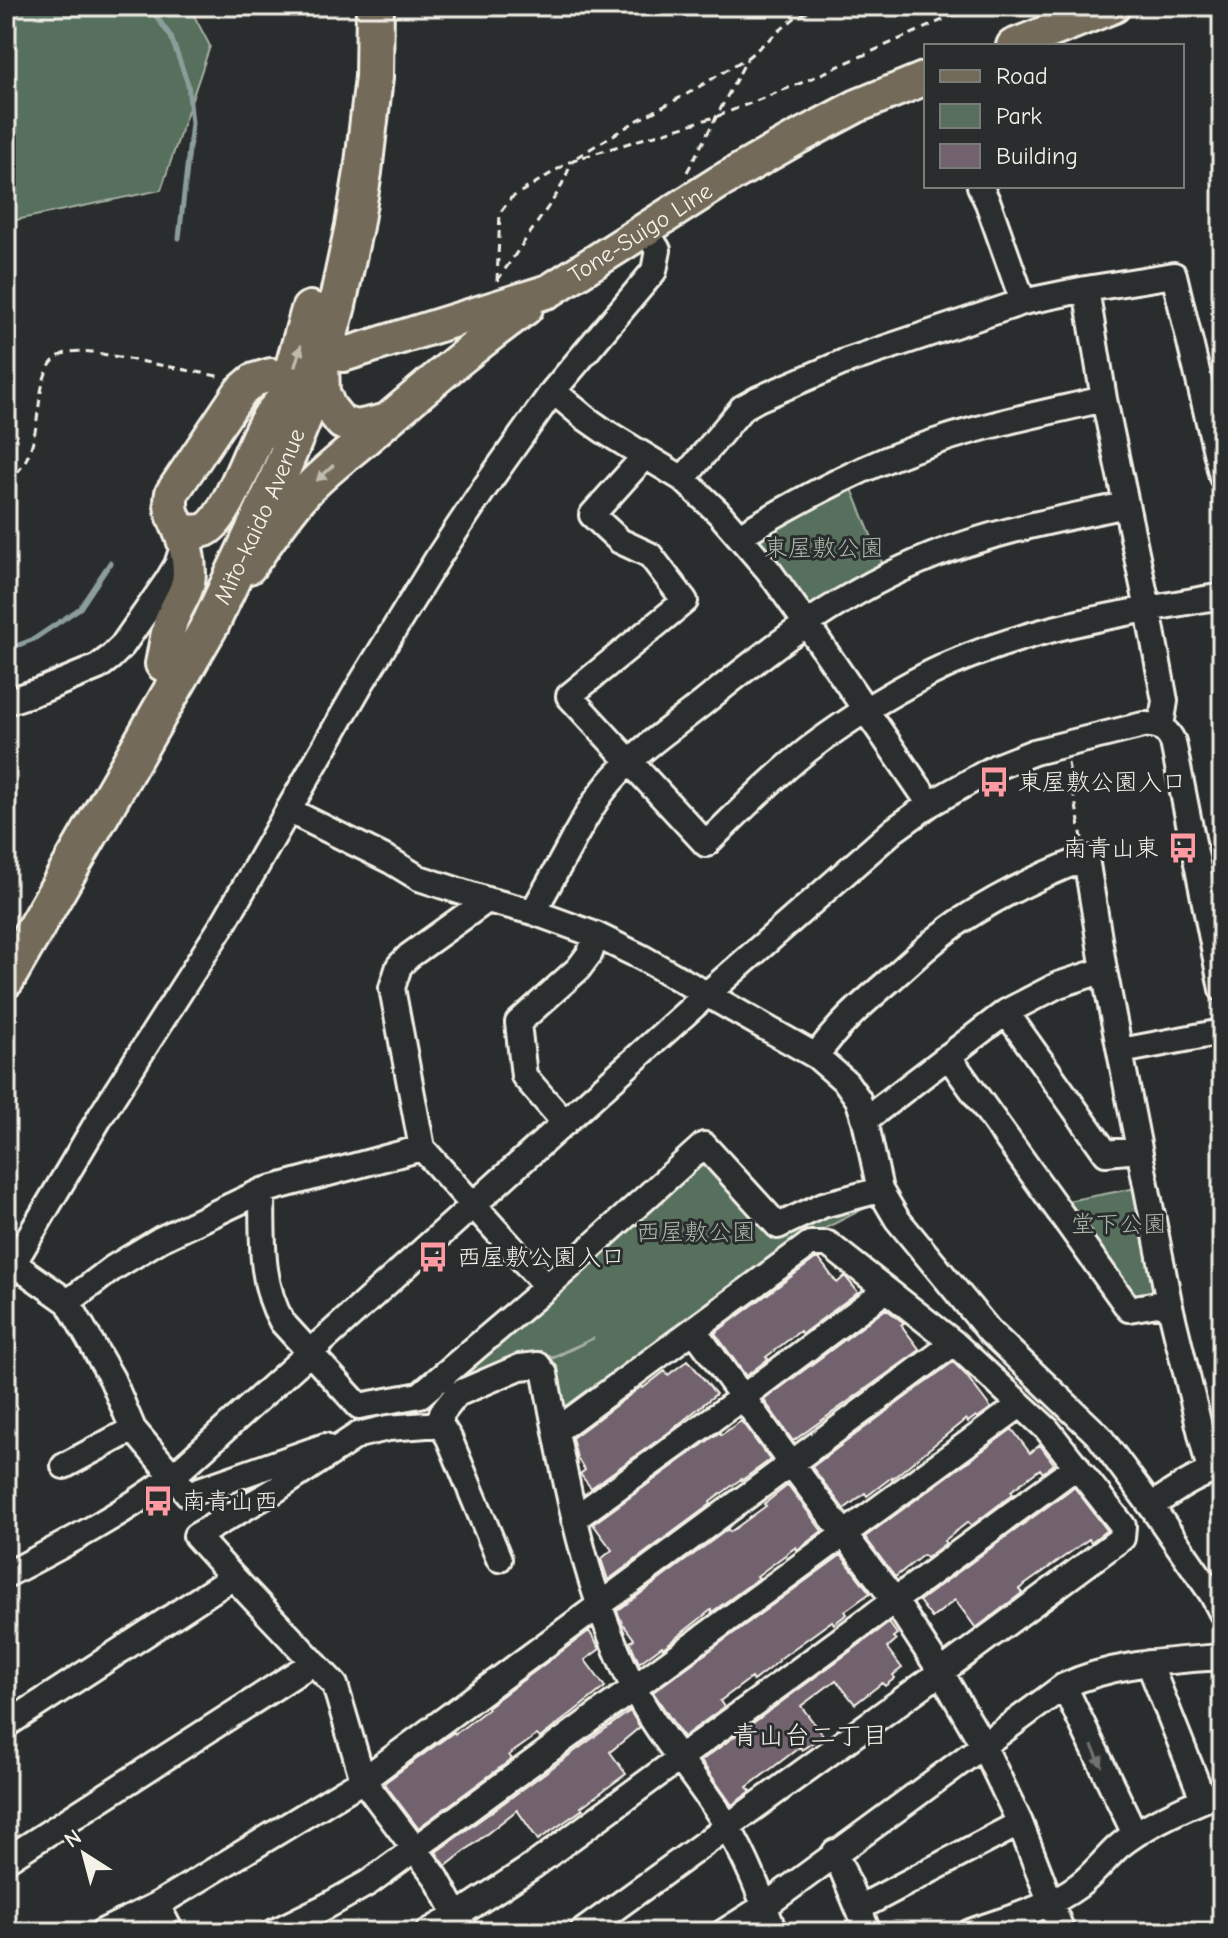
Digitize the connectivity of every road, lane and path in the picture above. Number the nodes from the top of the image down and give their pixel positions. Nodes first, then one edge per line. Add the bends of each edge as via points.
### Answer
1 (352, 6) edge
2 (375, 6) edge
3 (822, 6) edge
4 (974, 6) edge
5 (1114, 6) edge
6 (1018, 44) edge
7 (748, 57) junction
8 (924, 79) edge
9 (718, 116) junction
10 (573, 160) junction
11 (683, 180) dead end
12 (981, 188) edge
13 (645, 229) junction
14 (1086, 289) junction
15 (549, 291) junction
16 (1023, 302) junction
17 (323, 311) junction
18 (332, 360) junction
19 (268, 385) junction
20 (553, 391) junction
21 (1104, 399) junction
22 (384, 421) junction
23 (644, 457) junction
24 (1222, 477) edge
25 (683, 479) junction
26 (6, 481) edge
27 (1126, 505) junction
28 (739, 536) junction
29 (182, 537) junction
30 (1222, 596) edge
31 (1148, 609) junction
32 (211, 623) junction
33 (806, 623) junction
34 (162, 664) junction
35 (6, 702) edge
36 (866, 711) junction
37 (1161, 726) junction
38 (1064, 744) junction
39 (629, 763) junction
40 (930, 804) junction
41 (288, 810) junction
42 (1086, 858) junction
43 (487, 900) junction
44 (533, 912) junction
45 (596, 935) junction
46 (6, 936) edge
47 (1104, 970) junction
48 (6, 979) edge
49 (1222, 989) edge
50 (706, 995) junction
51 (1006, 1012) junction
52 (1222, 1032) edge
53 (1121, 1051) junction
54 (816, 1056) junction
55 (948, 1056) junction
56 (865, 1120) junction
57 (565, 1123) junction
58 (422, 1148) junction
59 (1138, 1150) junction
60 (880, 1190) junction
61 (262, 1191) junction
62 (474, 1205) junction
63 (11, 1259) edge
64 (547, 1287) junction
65 (886, 1290) junction
66 (68, 1302) junction
67 (1169, 1302) junction
68 (694, 1330) junction
69 (954, 1343) junction
70 (310, 1352) junction
71 (743, 1397) junction
72 (1020, 1405) junction
73 (440, 1424) junction
74 (133, 1429) junction
75 (556, 1431) junction
76 (358, 1435) junction
77 (792, 1465) junction
78 (64, 1466) dead end
79 (1077, 1466) junction
80 (1216, 1470) edge
81 (173, 1476) junction
82 (1151, 1506) junction
83 (574, 1519) junction
84 (844, 1534) junction
85 (499, 1559) dead end
86 (6, 1575) edge
87 (233, 1577) junction
88 (895, 1601) junction
89 (599, 1606) junction
90 (1222, 1613) edge
91 (1222, 1657) edge
92 (314, 1662) junction
93 (1149, 1663) junction
94 (941, 1672) junction
95 (1064, 1686) junction
96 (634, 1688) junction
97 (6, 1725) edge
98 (983, 1745) junction
99 (680, 1757) junction
100 (363, 1780) junction
101 (1213, 1796) edge
102 (1020, 1823) junction
103 (727, 1826) junction
104 (1135, 1834) junction
105 (416, 1848) junction
106 (835, 1852) junction
107 (6, 1860) edge
108 (1052, 1903) junction
109 (157, 1905) junction
110 (765, 1906) junction
111 (859, 1908) junction
112 (462, 1923) edge
113 (102, 1932) edge
114 (171, 1932) edge
115 (274, 1932) edge
116 (428, 1932) edge
117 (582, 1932) edge
118 (724, 1932) edge
119 (774, 1932) edge
120 (868, 1932) edge
121 (970, 1932) edge
122 (1062, 1932) edge

1 - 17 highway, Mito-kaido Avenue
2 - 17 highway, Mito-kaido Avenue via 374,77 354,226
3 - 7 path via 797,16
4 - 9 path
5 - 6 main road
7 - 9 path
7 - 10 path
8 - 13 main road, Tone-Suigo Line via 795,139
9 - 10 path
9 - 11 path
10 - 10 path via 559,191 497,281 500,213 511,198
12 - 16 street
13 - 15 main road, Tone-Suigo Line
13 - 20 street via 658,250 654,271
14 - 16 street
14 - 21 street
14 - 24 street via 1174,275
15 - 18 main road, Tone-Suigo Line
15 - 22 main road
16 - 25 street via 844,362 758,399 725,426
17 - 18 highway, Mito-kaido Avenue
19 -> 17 highway, Mito-kaido Avenue
18 - 22 main road via 323,392 342,423 357,427
18 - 32 highway, Mito-kaido Avenue
19 - 26 path via 92,352 60,355 46,369 30,455
19 - 29 main road via 266,421 225,506 206,530
19 - 29 main road via 240,392 172,493 171,514
19 - 34 highway, Mito-kaido Avenue via 239,516
20 - 23 street
20 - 41 street via 439,556
21 - 27 street
21 - 28 street via 984,427 897,455 818,491
22 -> 32 main road via 307,490
23 - 25 street
23 - 39 street via 592,515 620,541 650,555 685,601 569,696
25 - 28 street
27 - 31 street
27 - 33 street via 1028,526 932,556
28 - 33 street
29 - 34 main road via 189,575
29 - 35 street via 177,565 111,657 98,667
30 - 31 street
31 - 36 street via 1065,626 952,663
31 - 37 street via 1165,701
32 - 48 highway, Mito-kaido Avenue
33 - 36 street
33 - 39 street
34 - 46 highway, Mito-kaido Avenue
36 - 39 street via 809,749 706,844
36 - 40 street
37 - 38 street via 1143,725
37 - 49 street via 1173,742
38 - 40 street via 996,767
38 - 42 path
39 - 44 street via 590,810
40 - 50 street via 867,852
41 - 43 street via 419,878
41 - 63 street via 225,921
42 - 47 street
42 - 54 street via 1026,883 963,920 843,1021
43 - 44 street
43 - 58 street via 409,956 394,978
44 - 45 street
45 - 50 street
45 - 57 street via 578,969 518,1023 524,1076
47 - 51 street via 1058,985
47 - 53 street
50 - 54 street
50 - 57 street
51 - 55 street
51 - 59 street via 1106,1153
52 - 53 street
53 - 59 street
54 - 56 street via 846,1082
55 - 56 street
55 - 67 street via 1129,1309
56 - 60 street
57 - 62 street
58 - 61 street
58 - 62 street
59 - 67 street
60 - 64 street via 823,1205 778,1226 704,1145
60 - 82 street via 958,1295 1099,1436
61 - 66 street via 161,1239
61 - 70 street via 264,1270 274,1308
62 - 64 street
62 - 70 street
63 - 66 street
64 - 70 street via 420,1395 359,1406
65 - 68 street via 828,1244 810,1244
65 - 69 street
65 - 71 street
66 - 74 street via 112,1379
67 - 80 street
68 - 71 street
68 - 75 street
69 - 72 street
69 - 77 street
70 - 81 street
71 - 77 street
71 - 83 street
72 - 79 street
72 - 84 street
73 - 75 street via 457,1394 520,1367 538,1365 545,1374
73 - 76 street
73 - 85 street
74 - 78 street
74 - 81 street
75 - 83 street
76 - 81 street via 188,1494
76 - 87 street via 196,1536
77 - 84 street
77 - 89 street
79 - 88 street
79 - 94 street via 1123,1526 1122,1538
80 - 82 street
81 - 86 street via 92,1530
82 - 90 street
83 - 89 street
84 - 88 street
84 - 96 street
87 - 92 street
87 - 97 street
88 - 94 street
88 - 99 street
89 - 96 street
89 - 100 street
91 - 93 street
92 - 100 street via 335,1685
92 - 107 street
93 - 95 street
93 - 101 street
94 - 98 street
94 - 103 street
95 - 98 street
95 -> 104 street
96 - 99 street
96 - 105 street
98 - 102 street
98 - 106 street
99 - 103 street
99 - 112 street
100 - 105 street
100 - 109 street
101 - 104 street
102 - 108 street
102 - 111 street
103 - 110 street
103 - 117 street
104 - 108 street via 1079,1886
105 - 112 street
105 - 115 street via 368,1883
106 - 110 street
106 - 111 street
108 - 121 street
108 - 122 street
109 - 113 street
109 - 114 street
110 - 118 street
110 - 119 street
111 - 120 street
112 - 116 street

